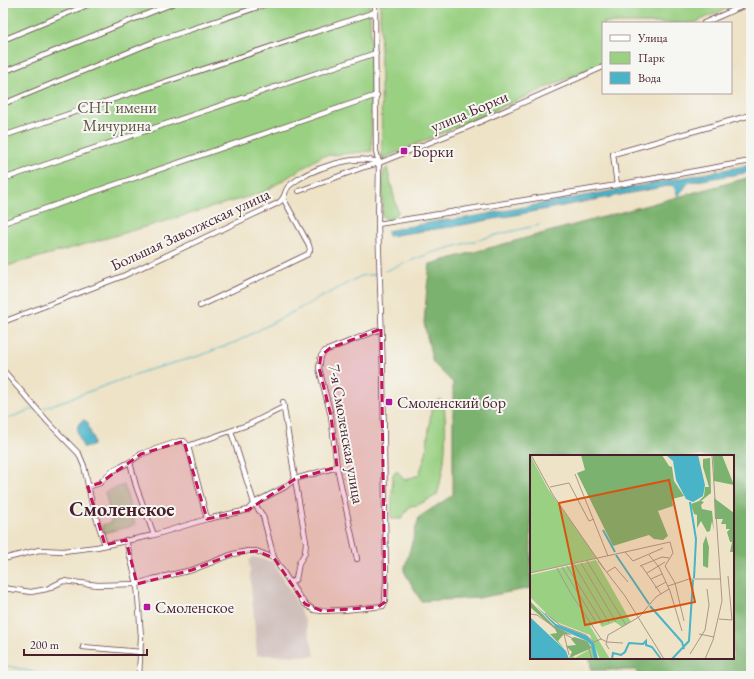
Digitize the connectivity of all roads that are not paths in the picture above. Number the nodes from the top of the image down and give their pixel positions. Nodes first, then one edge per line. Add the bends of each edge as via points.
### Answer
1 (92, 3) edge
2 (174, 3) edge
3 (270, 3) edge
4 (375, 3) edge
5 (750, 3) edge
6 (376, 12) junction
7 (706, 22) edge
8 (3, 40) edge
9 (376, 53) junction
10 (602, 67) edge
11 (3, 72) edge
12 (377, 95) junction
13 (3, 104) edge
14 (751, 115) edge
15 (3, 136) edge
16 (751, 161) edge
17 (379, 163) junction
18 (3, 179) edge
19 (617, 185) junction
20 (299, 191) dead end
21 (283, 198) junction
22 (3, 223) edge
23 (378, 224) junction
24 (200, 306) dead end
25 (3, 322) edge
26 (381, 329) junction
27 (3, 370) edge
28 (231, 431) junction
29 (188, 446) junction
30 (130, 462) junction
31 (337, 466) junction
32 (295, 479) junction
33 (88, 487) junction
34 (254, 503) junction
35 (207, 519) junction
36 (154, 535) junction
37 (126, 540) junction
38 (105, 545) junction
39 (274, 558) junction
40 (3, 559) edge
41 (357, 559) dead end
42 (290, 583) junction
43 (3, 584) edge
44 (137, 584) junction
45 (3, 588) edge
46 (83, 647) dead end
47 (141, 652) junction
48 (139, 676) edge

1 - 8 street
2 - 11 street
3 - 13 street via 156,40
4 - 6 street
5 - 7 street
6 - 9 street
6 - 15 street
9 - 12 street
9 - 18 street
10 - 17 street, улица Борки
12 - 17 street via 376,151
12 - 22 street
14 - 19 street via 613,154
16 - 19 street
17 - 20 street, улица Борки
17 - 21 street, Большая Заволжская улица via 367,159 332,164 290,184 285,189
17 - 23 street
19 - 23 street
21 - 24 street via 309,245 308,254
21 - 25 street, Большая Заволжская улица via 276,204 123,276
23 - 26 street
26 - 31 street, 7-я Смоленская улица via 330,348 322,356 319,368 331,416
26 - 42 street via 385,602 378,607 314,610
27 - 33 street via 79,454
28 - 29 street
28 - 32 street via 250,424 283,404
28 - 34 street
29 - 30 street via 184,441 180,441 140,454
29 - 35 street
30 - 33 street via 112,471 100,483
30 - 36 street
31 - 32 street
31 - 41 street, 7-я Смоленская улица
32 - 34 street via 286,487
32 - 42 street via 306,542 296,579
33 - 38 street
34 - 35 street via 248,510
34 - 39 street via 263,516
35 - 36 street
36 - 37 street
37 - 38 street
37 - 44 street
38 - 40 street via 73,550 39,550
39 - 42 street
39 - 44 street via 264,553 248,551 232,554 192,570
43 - 45 street
44 - 45 street via 98,585 63,581 47,589 31,592
44 - 47 street
46 - 47 street
47 - 48 street

